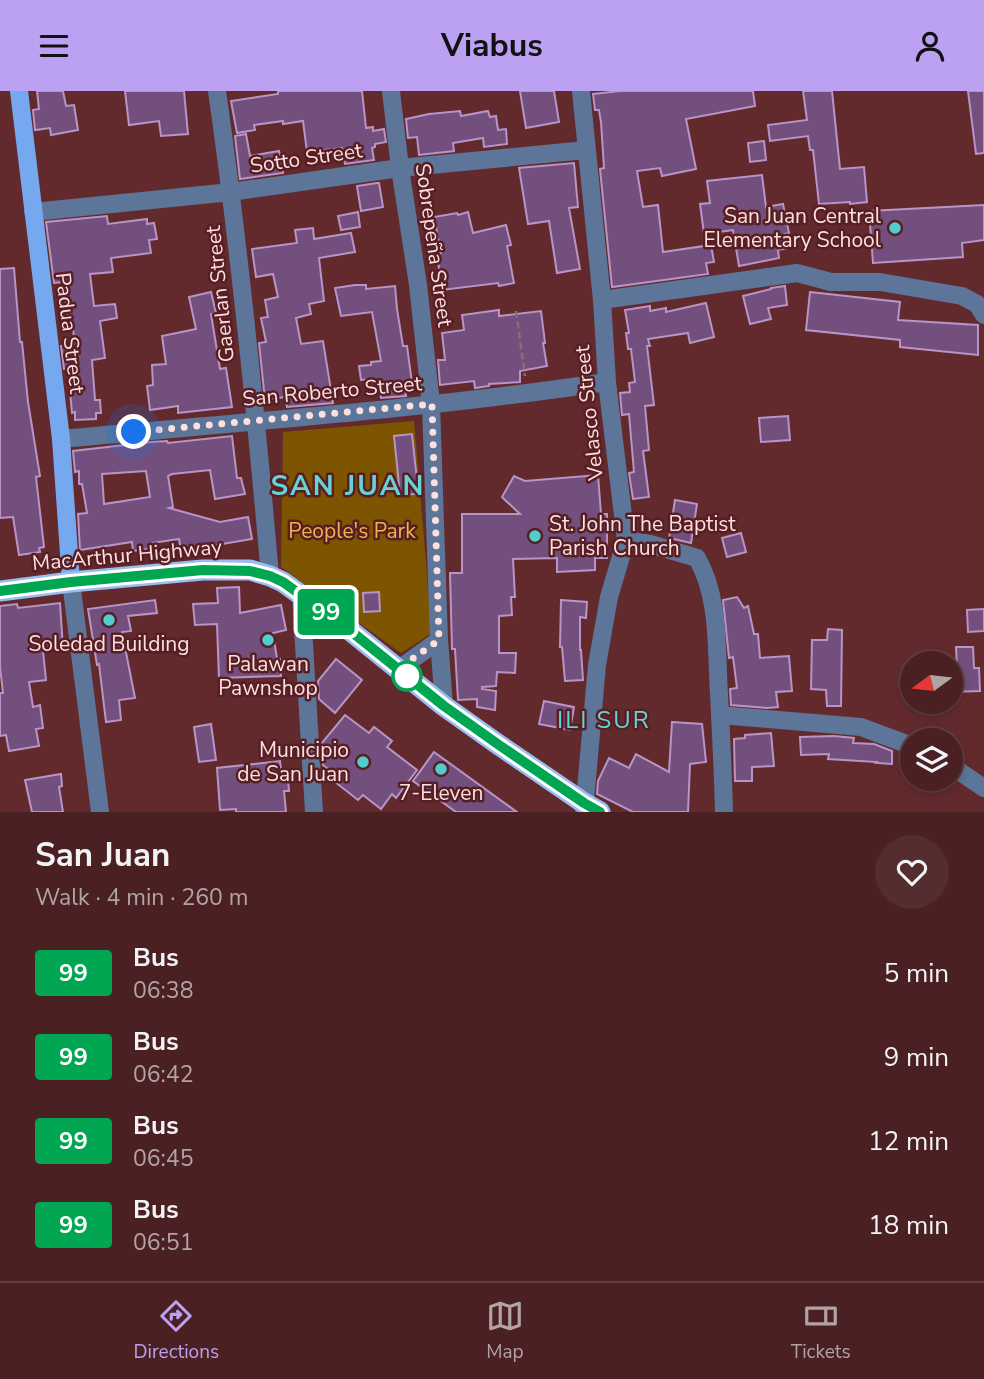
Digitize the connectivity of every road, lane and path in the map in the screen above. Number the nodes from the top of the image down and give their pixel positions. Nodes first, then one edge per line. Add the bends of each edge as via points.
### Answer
1 (19, 91) edge
2 (217, 91) edge
3 (391, 91) edge
4 (581, 91) edge
5 (586, 150) junction
6 (400, 167) junction
7 (231, 193) junction
8 (33, 212) junction
9 (602, 300) junction
10 (516, 311) dead end
11 (984, 315) edge
12 (607, 382) junction
13 (528, 393) junction
14 (432, 404) junction
15 (257, 421) junction
16 (61, 439) junction
17 (626, 540) junction
18 (270, 576) junction
19 (71, 582) junction
20 (0, 591) edge
21 (301, 594) junction
22 (439, 640) junction
23 (398, 669) junction
24 (444, 706) junction
25 (720, 716) junction
26 (900, 741) edge
27 (963, 774) edge
28 (984, 788) edge
29 (590, 809) edge
30 (100, 812) edge
31 (314, 812) edge
32 (724, 812) edge

1 - 8 main road, Padua Street
2 - 7 street, Gaerlan Street
3 - 6 street, Sobrepeña Street
4 - 5 street, Velasco Street
5 - 6 street, Sotto Street
5 - 9 street, Velasco Street
6 - 7 street, Sotto Street
6 - 14 street, Sobrepeña Street
7 - 8 street, Sotto Street
7 - 15 street, Gaerlan Street
8 - 16 main road, Padua Street
9 - 11 street via 797,273 831,282 880,282 962,296
9 - 12 street, Velasco Street
10 - 13 path
12 - 13 street, San Roberto Street
12 - 17 street, Velasco Street
13 - 14 street, San Roberto Street
14 - 15 street, San Roberto Street
14 - 22 street, Sobrepeña Street
15 - 16 street, San Roberto Street
15 - 18 street, Gaerlan Street
16 - 19 main road, Padua Street
17 - 25 street via 697,558 707,574 714,609
17 - 29 street, Velasco Street via 609,597 597,665
18 - 19 highway, MacArthur Highway via 203,570
18 - 21 highway, MacArthur Highway
19 - 20 highway, MacArthur Highway
19 - 30 street
21 - 23 highway, MacArthur Highway
21 - 31 street
22 - 23 street
22 - 24 street, Sobrepeña Street
23 - 24 highway, MacArthur Highway
24 - 29 highway, MacArthur Highway
25 - 26 street via 861,727
25 - 32 street
27 - 28 street

